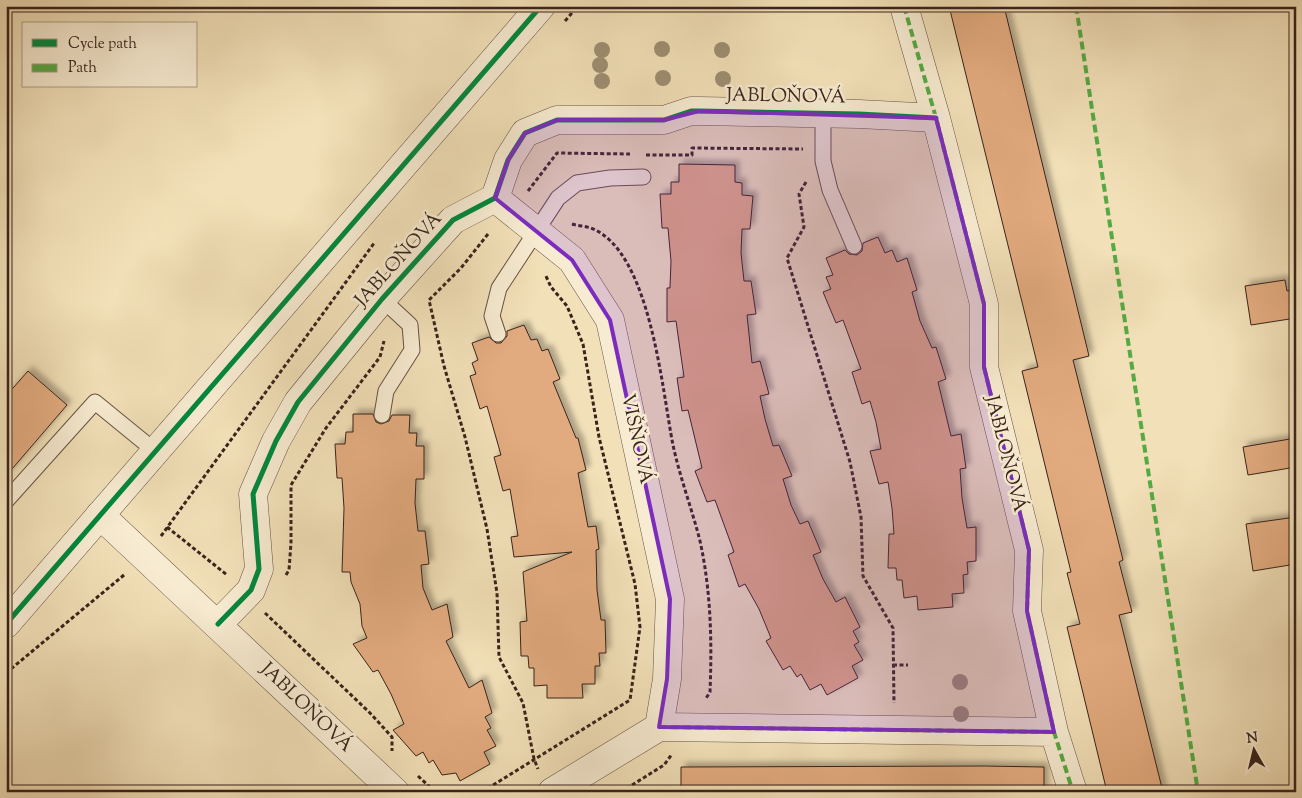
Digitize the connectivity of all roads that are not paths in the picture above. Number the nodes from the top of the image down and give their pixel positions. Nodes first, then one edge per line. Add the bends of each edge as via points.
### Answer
1 (541, 6) edge
2 (904, 6) edge
3 (812, 113) junction
4 (936, 118) junction
5 (643, 177) dead end
6 (504, 205) junction
7 (532, 238) junction
8 (854, 246) dead end
9 (390, 306) junction
10 (498, 334) dead end
11 (382, 414) dead end
12 (156, 451) junction
13 (6, 501) edge
14 (100, 515) junction
15 (6, 624) edge
16 (218, 624) junction
17 (659, 727) junction
18 (1054, 732) junction
19 (546, 784) edge
20 (394, 792) edge
21 (1072, 792) edge

1 - 12 street
2 - 4 street, JABLOŇOVÁ
3 - 4 street, JABLOŇOVÁ
3 - 6 street, JABLOŇOVÁ via 691,111 664,120 557,120 525,133 508,160
3 - 8 lane via 830,190
4 - 18 street, JABLOŇOVÁ via 984,304 984,367 1029,550 1027,611
5 - 7 lane via 577,183 558,198
6 - 7 street, VIŠŇOVÁ
6 - 9 street, JABLOŇOVÁ via 453,220
7 - 10 lane via 499,288 492,316
7 - 17 street, VIŠŇOVÁ via 572,260 610,320 670,599 667,679
9 - 11 lane via 410,325 412,350 386,391
9 - 16 street, JABLOŇOVÁ via 298,402 276,441 253,494 259,569 249,592
12 - 13 lane via 94,402
12 - 14 street
14 - 15 street
14 - 16 street, JABLOŇOVÁ
16 - 20 street, JABLOŇOVÁ
17 - 18 street
17 - 19 street
18 - 21 street, JABLOŇOVÁ

